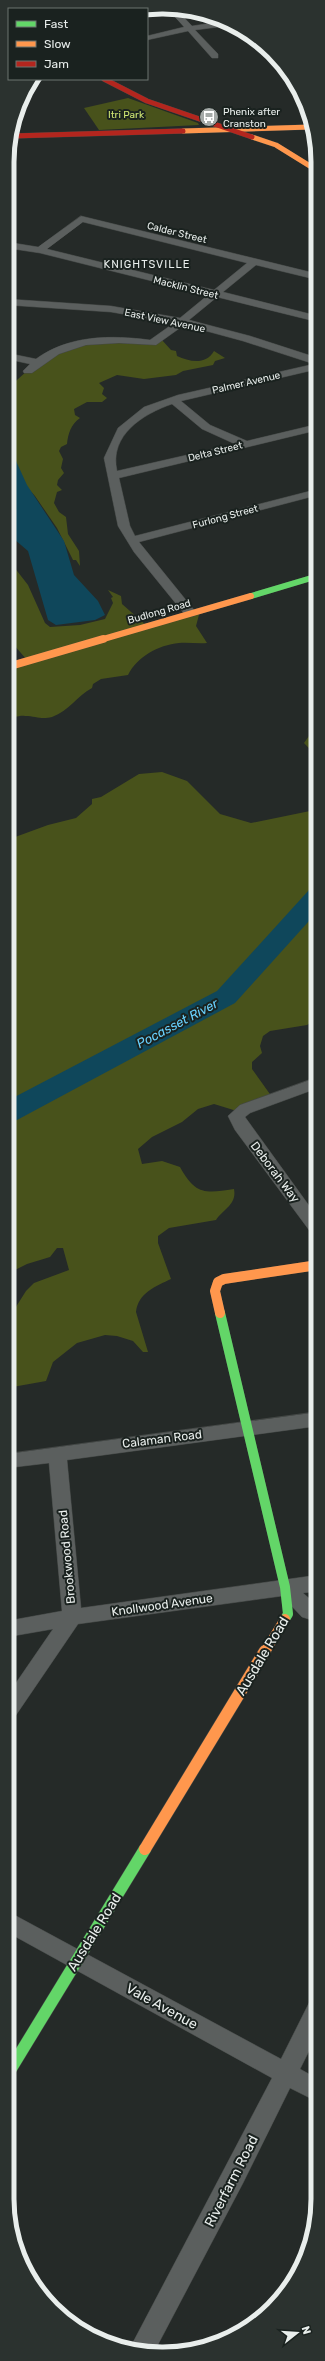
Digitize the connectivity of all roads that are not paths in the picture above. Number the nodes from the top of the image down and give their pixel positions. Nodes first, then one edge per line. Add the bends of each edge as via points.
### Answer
1 (177, 15) edge
2 (218, 25) edge
3 (190, 28) junction
4 (148, 38) edge
5 (215, 56) dead end
6 (106, 80) edge
7 (307, 127) edge
8 (228, 129) junction
9 (17, 136) edge
10 (311, 167) edge
11 (14, 246) edge
12 (40, 250) junction
13 (254, 262) junction
14 (311, 275) edge
15 (214, 294) junction
16 (14, 303) edge
17 (311, 317) edge
18 (182, 322) junction
19 (14, 357) edge
20 (311, 360) edge
21 (37, 362) junction
22 (311, 368) edge
23 (28, 371) dead end
24 (174, 400) junction
25 (311, 429) edge
26 (245, 444) junction
27 (112, 476) junction
28 (311, 494) edge
29 (132, 540) junction
30 (311, 578) edge
31 (190, 613) junction
32 (14, 665) edge
33 (311, 1085) edge
34 (311, 1221) edge
35 (311, 1266) edge
36 (311, 1420) edge
37 (248, 1428) junction
38 (57, 1454) junction
39 (14, 1460) edge
40 (311, 1584) edge
41 (285, 1587) junction
42 (311, 1611) edge
43 (72, 1617) junction
44 (14, 1628) edge
45 (14, 1702) edge
46 (14, 1925) edge
47 (77, 1959) junction
48 (311, 2023) edge
49 (14, 2063) edge
50 (285, 2073) junction
51 (311, 2087) edge
52 (144, 2346) edge

1 - 3 street
2 - 3 street
3 - 4 street
3 - 5 street
6 - 8 main road via 147,101
7 - 8 main road
8 - 9 main road
8 - 10 main road via 276,145
11 - 12 street, Macklin Street
12 - 13 street, Calder Street via 81,219
12 - 15 street, Macklin Street
13 - 14 street, Calder Street
13 - 15 street
15 - 17 street, Macklin Street
15 - 18 street
16 - 18 street, East View Avenue via 118,310
18 - 20 street, East View Avenue via 259,342
18 - 21 street via 152,343 130,340 87,341 63,347
19 - 21 street
21 - 23 street
22 - 24 street, Palmer Avenue
24 - 26 street via 206,427
24 - 27 street, Palmer Avenue via 148,409 123,428 109,458
25 - 26 street, Delta Street
26 - 27 street, Delta Street
27 - 29 street, Palmer Avenue via 124,526
28 - 29 street, Furlong Street
29 - 31 street, Palmer Avenue
30 - 31 main road, Budlong Road
31 - 32 main road, Budlong Road
33 - 34 street, Deborah Way via 236,1116
35 - 37 main road, Ausdale Road via 231,1278 218,1282 215,1287
36 - 37 street, Calaman Road
37 - 38 street, Calaman Road
37 - 41 main road, Ausdale Road
38 - 39 street, Calaman Road
38 - 43 street, Brookwood Road
40 - 41 street, Knollwood Avenue
41 - 42 street
41 - 43 street, Knollwood Avenue
41 - 47 main road, Ausdale Road via 288,1614
43 - 44 street, Knollwood Avenue
43 - 45 street, Brookwood Road
46 - 47 street, Vale Avenue
47 - 49 main road, Ausdale Road
47 - 50 street, Vale Avenue
48 - 50 street, Riverfarm Road
50 - 51 street, Vale Avenue
50 - 52 street, Riverfarm Road via 235,2175

